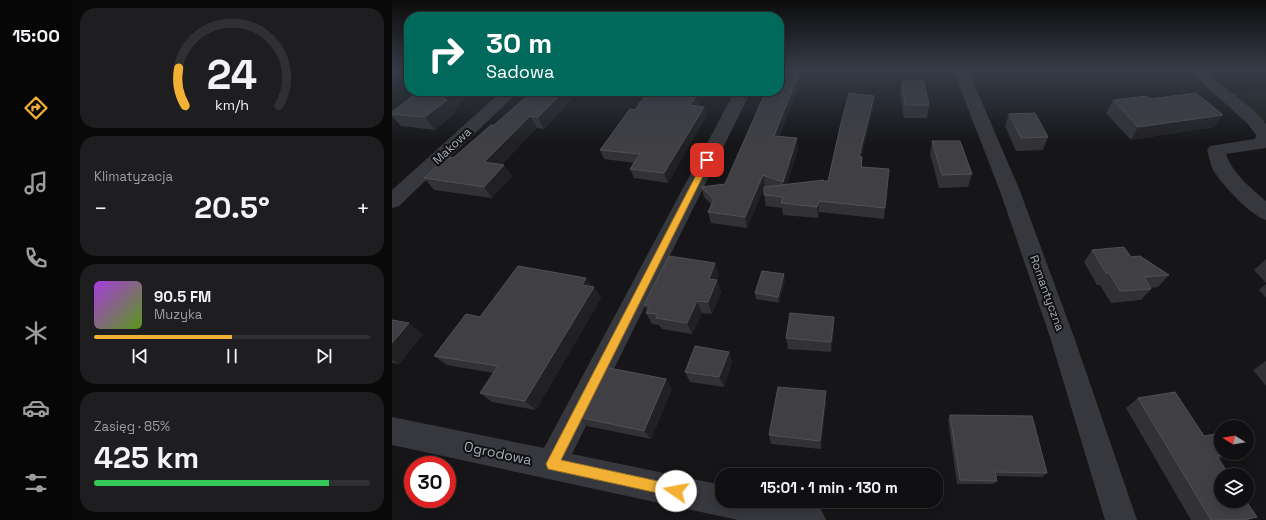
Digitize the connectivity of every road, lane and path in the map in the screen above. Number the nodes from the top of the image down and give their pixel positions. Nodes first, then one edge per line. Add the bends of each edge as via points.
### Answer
1 (970, 94) edge
2 (1224, 94) edge
3 (506, 96) edge
4 (740, 96) edge
5 (1266, 136) edge
6 (392, 200) edge
7 (1266, 213) edge
8 (392, 431) edge
9 (552, 464) junction
10 (715, 499) edge
11 (754, 508) edge
12 (810, 520) edge
13 (1121, 520) edge

1 - 13 street, Romantyczna via 1010,191 1062,337
2 - 5 street via 1253,119
3 - 6 street, Makowa
4 - 9 street
5 - 7 street via 1260,144 1216,150 1221,167
8 - 9 street, Ogrodowa
9 - 10 street, Ogrodowa
11 - 12 street, Ogrodowa

